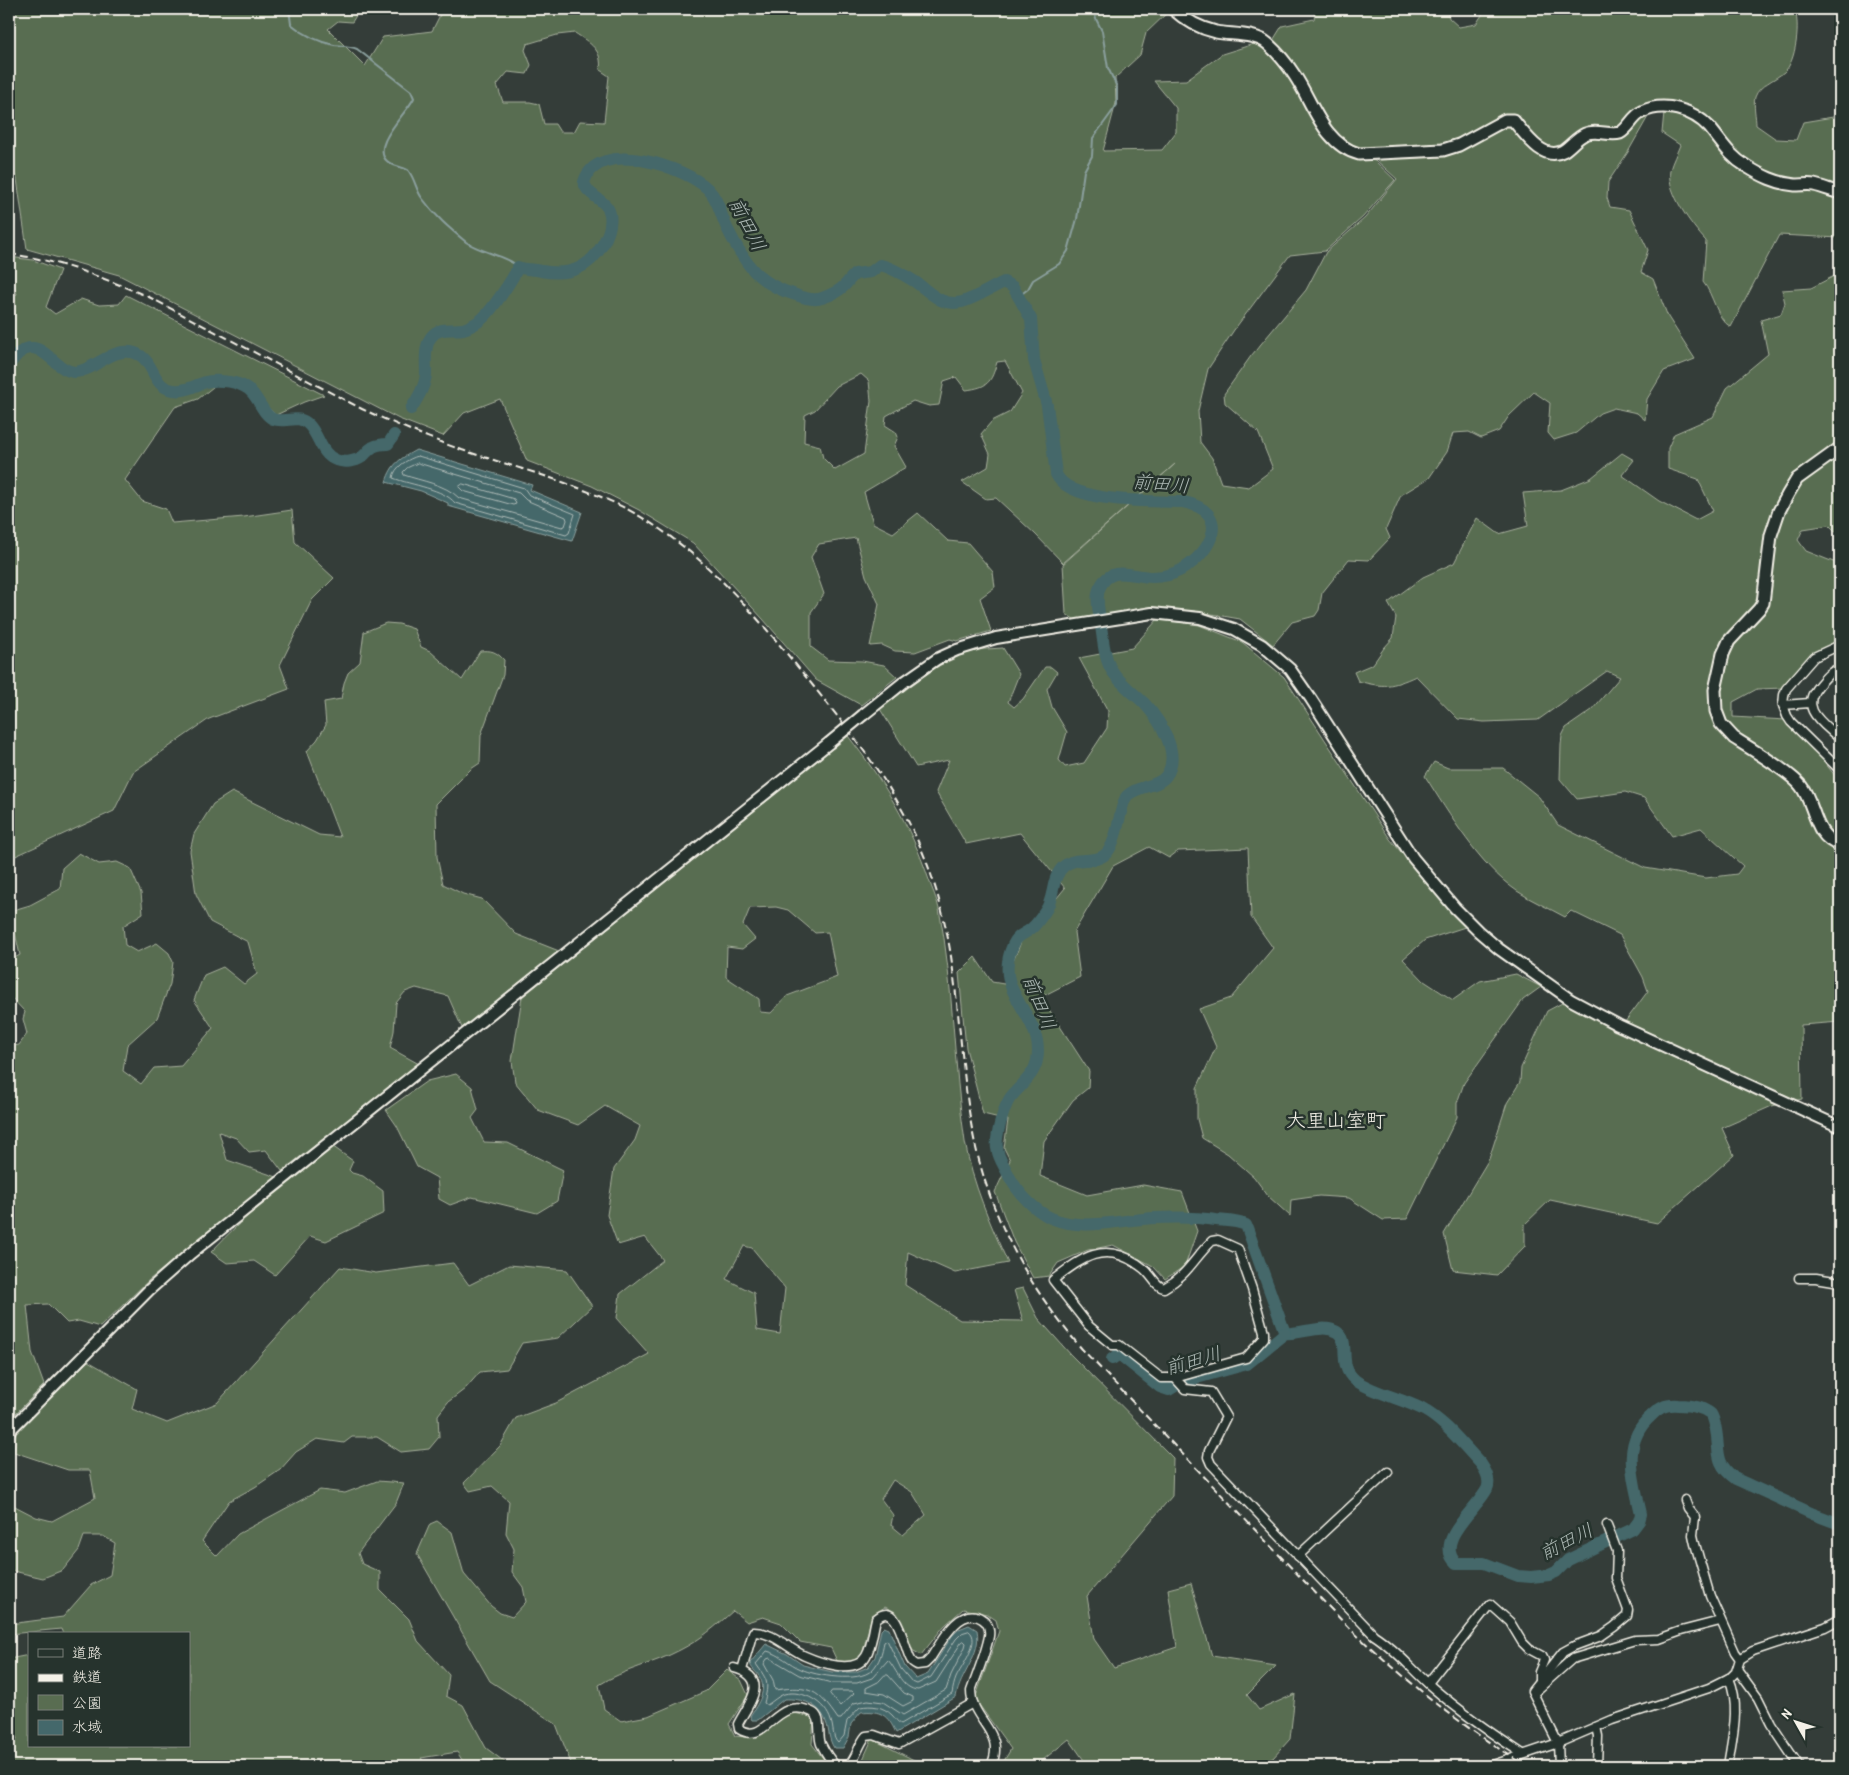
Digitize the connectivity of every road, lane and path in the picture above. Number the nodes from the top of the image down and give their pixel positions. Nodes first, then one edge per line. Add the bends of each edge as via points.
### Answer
1 (1173, 9) edge
2 (1840, 193) edge
3 (1840, 448) edge
4 (1840, 646) edge
5 (1840, 668) edge
6 (1810, 703) junction
7 (1783, 705) junction
8 (1840, 724) edge
9 (1833, 732) junction
10 (1840, 739) edge
11 (1840, 770) edge
12 (1840, 845) edge
13 (1840, 1127) edge
14 (1799, 1278) dead end
15 (1840, 1282) edge
16 (1178, 1382) junction
17 (9, 1431) edge
18 (1388, 1472) dead end
19 (1685, 1500) dead end
20 (1608, 1528) dead end
21 (1298, 1556) junction
22 (1840, 1619) edge
23 (1720, 1621) junction
24 (1740, 1658) junction
25 (734, 1668) dead end
26 (1737, 1669) junction
27 (742, 1670) junction
28 (1729, 1678) junction
29 (1539, 1682) junction
30 (1428, 1683) junction
31 (1533, 1694) junction
32 (973, 1703) junction
33 (1596, 1727) junction
34 (1558, 1743) junction
35 (1523, 1754) junction
36 (1504, 1761) junction
37 (836, 1766) edge
38 (848, 1766) edge
39 (991, 1766) edge
40 (1490, 1766) edge
41 (1512, 1766) edge
42 (1559, 1766) edge
43 (1597, 1766) edge
44 (1728, 1766) edge
45 (1799, 1766) edge

1 - 2 main road via 1182,18 1201,27 1257,38 1267,43 1295,75 1329,133 1359,154 1443,150 1505,120 1513,120 1542,150 1558,153 1585,134 1620,133 1638,114 1662,106 1699,119 1732,156 1769,179 1796,185 1813,184
3 - 12 main road via 1797,479 1784,502 1771,536 1763,603 1727,646 1715,700 1725,730 1795,780 1804,791 1821,832 1831,842
4 - 7 street via 1814,656 1786,689
5 - 6 street via 1824,680 1811,696
6 - 7 street
6 - 9 street via 1814,714
7 - 11 street via 1791,722
8 - 9 street
9 - 10 street
13 - 17 street, bridge via 1579,1004 1519,964 1478,931 1413,858 1300,682 1283,662 1234,628 1200,618 1152,613 996,638 957,650 921,669 191,1253 149,1290
14 - 15 street
16 - 16 street via 1246,1358 1264,1338 1238,1249 1212,1241 1176,1282 1164,1288 1130,1260 1106,1252 1089,1256 1053,1280 1092,1329 1112,1345 1119,1344 1161,1378
16 - 21 street via 1185,1389 1211,1392 1226,1417 1209,1451 1211,1464
18 - 21 street
19 - 23 street via 1695,1517 1695,1544
20 - 29 street via 1617,1551 1616,1578 1628,1610 1626,1616 1601,1636 1563,1652
21 - 30 street via 1374,1635
22 - 24 street
23 - 24 street
23 - 31 street via 1659,1639 1634,1640 1572,1659
24 - 26 street
25 - 27 street
26 - 28 street
26 - 45 street
27 - 32 street via 753,1632 806,1656 844,1668 854,1666 867,1655 876,1619 886,1614 893,1617 911,1661 917,1665 925,1664 956,1622 965,1617 981,1617 986,1622 989,1635 971,1692
27 - 37 street via 750,1676 755,1692 738,1724 739,1728 744,1732 761,1729 791,1707 813,1712 818,1718 820,1742
28 - 33 street
28 - 44 street via 1734,1690 1735,1708
29 - 30 street via 1542,1656 1522,1642 1510,1622 1490,1604
29 - 31 street
30 - 35 street via 1482,1728
31 - 34 street
32 - 38 street via 900,1744 866,1736
32 - 39 street via 996,1748
33 - 34 street
33 - 43 street
34 - 35 street
34 - 42 street
35 - 36 street
36 - 40 street
36 - 41 street

